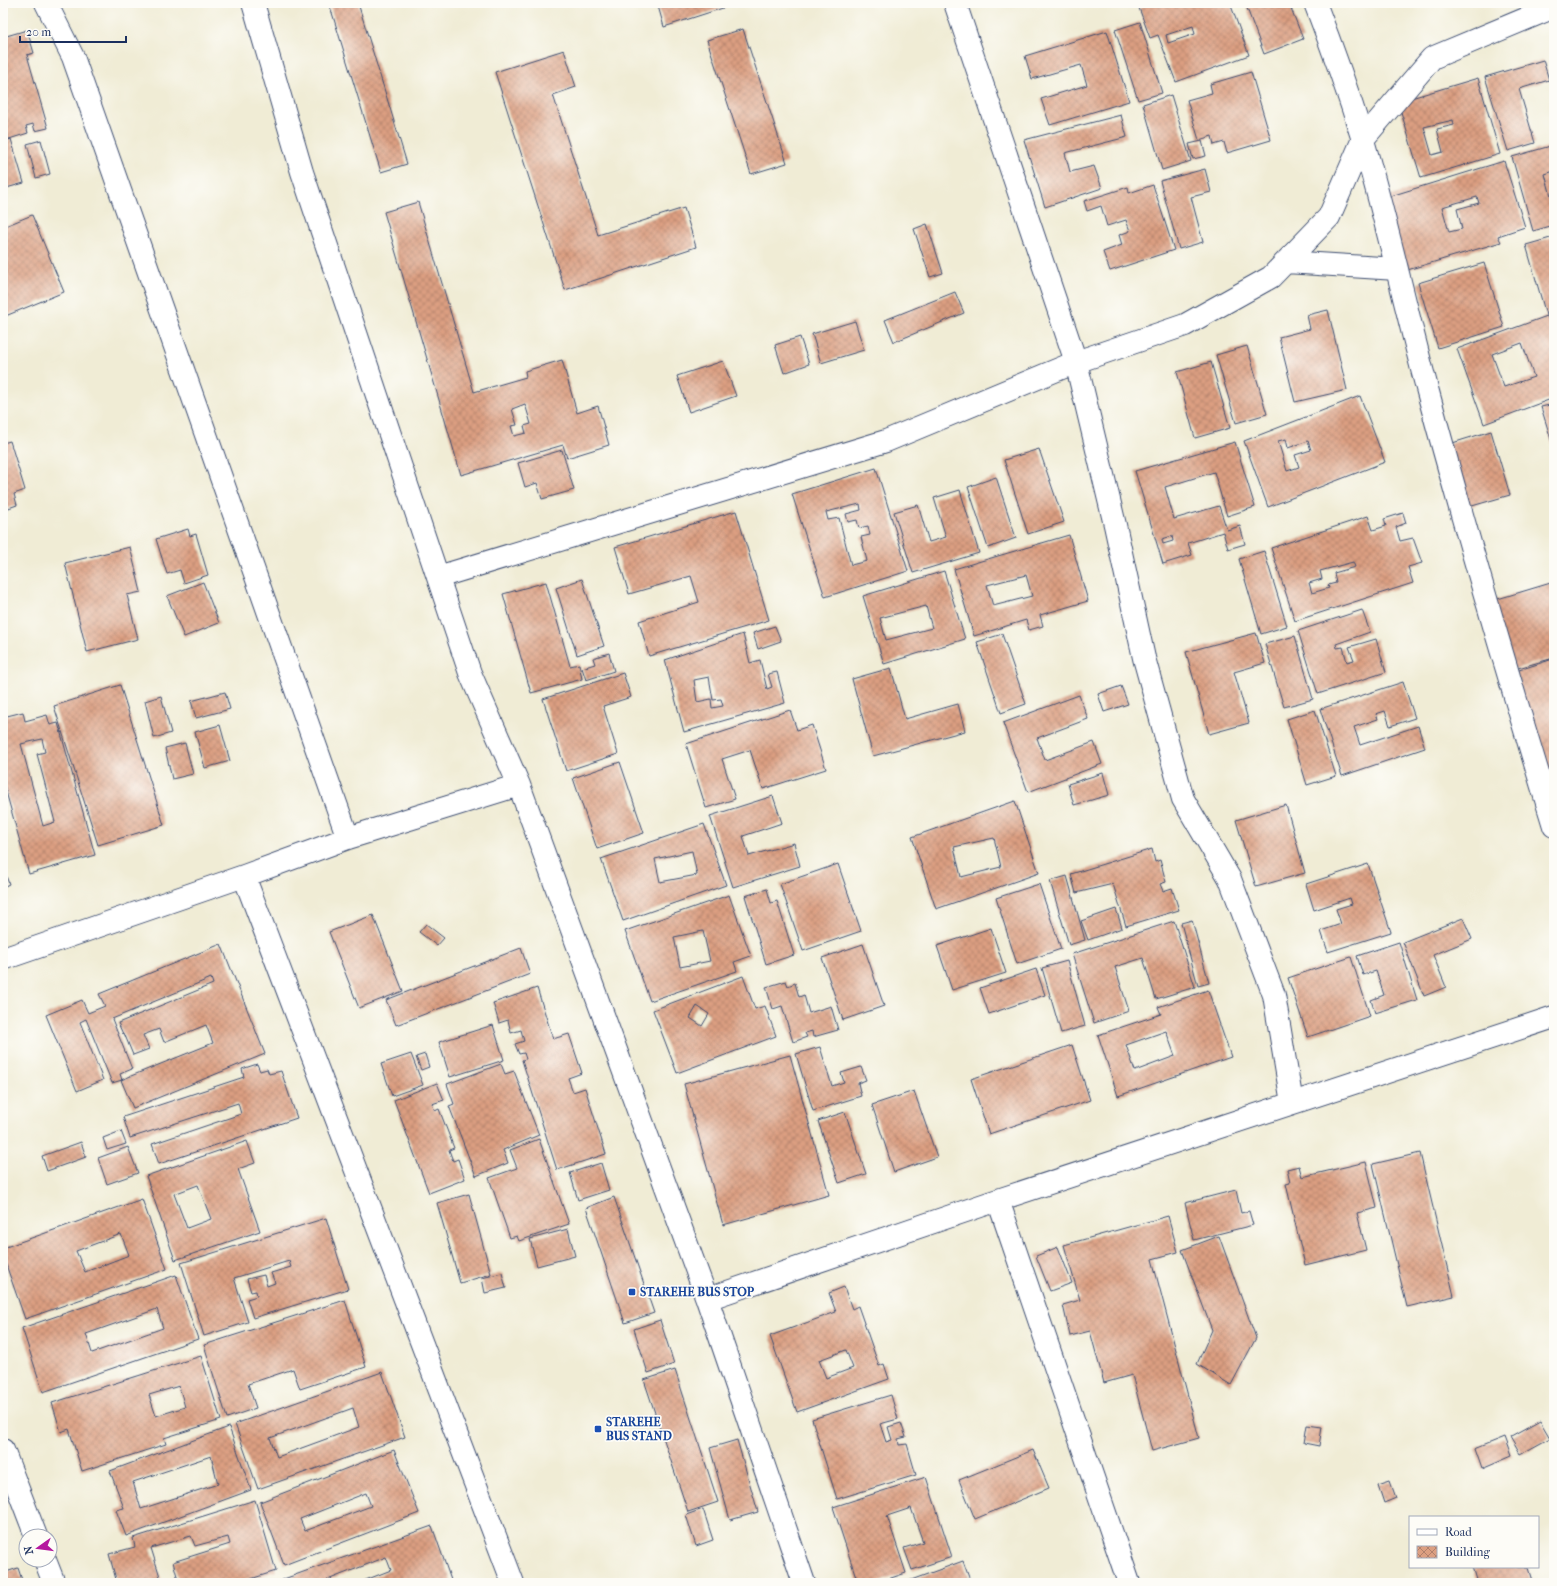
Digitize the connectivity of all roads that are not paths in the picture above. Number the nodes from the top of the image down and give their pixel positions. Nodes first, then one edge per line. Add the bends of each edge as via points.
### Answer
1 (46, 3) edge
2 (253, 3) edge
3 (955, 3) edge
4 (1315, 3) edge
5 (1554, 6) edge
6 (1363, 139) junction
7 (1286, 262) junction
8 (1397, 269) junction
9 (1076, 362) junction
10 (438, 577) junction
11 (519, 785) junction
12 (1554, 826) edge
13 (348, 838) junction
14 (244, 876) junction
15 (3, 959) edge
16 (1554, 1017) edge
17 (1292, 1103) junction
18 (998, 1200) junction
19 (707, 1299) junction
20 (3, 1450) edge
21 (33, 1528) edge
22 (48, 1568) edge
23 (54, 1583) edge
24 (513, 1583) edge
25 (804, 1583) edge
26 (1129, 1583) edge

1 - 13 street via 73,57
2 - 10 street via 302,172
3 - 9 street
4 - 6 street via 1340,66
5 - 6 street via 1432,58
6 - 7 street via 1329,217
6 - 8 street
7 - 8 street
7 - 9 street via 1271,278 1185,325
8 - 12 street via 1427,390 1484,596
9 - 10 street via 886,441
9 - 17 street via 1144,658 1183,799 1230,879 1274,995
10 - 11 street via 470,673
11 - 13 street
11 - 19 street
13 - 14 street
14 - 15 street
14 - 24 street
16 - 17 street
17 - 18 street
18 - 19 street
18 - 26 street
19 - 25 street
20 - 21 street
22 - 23 street

